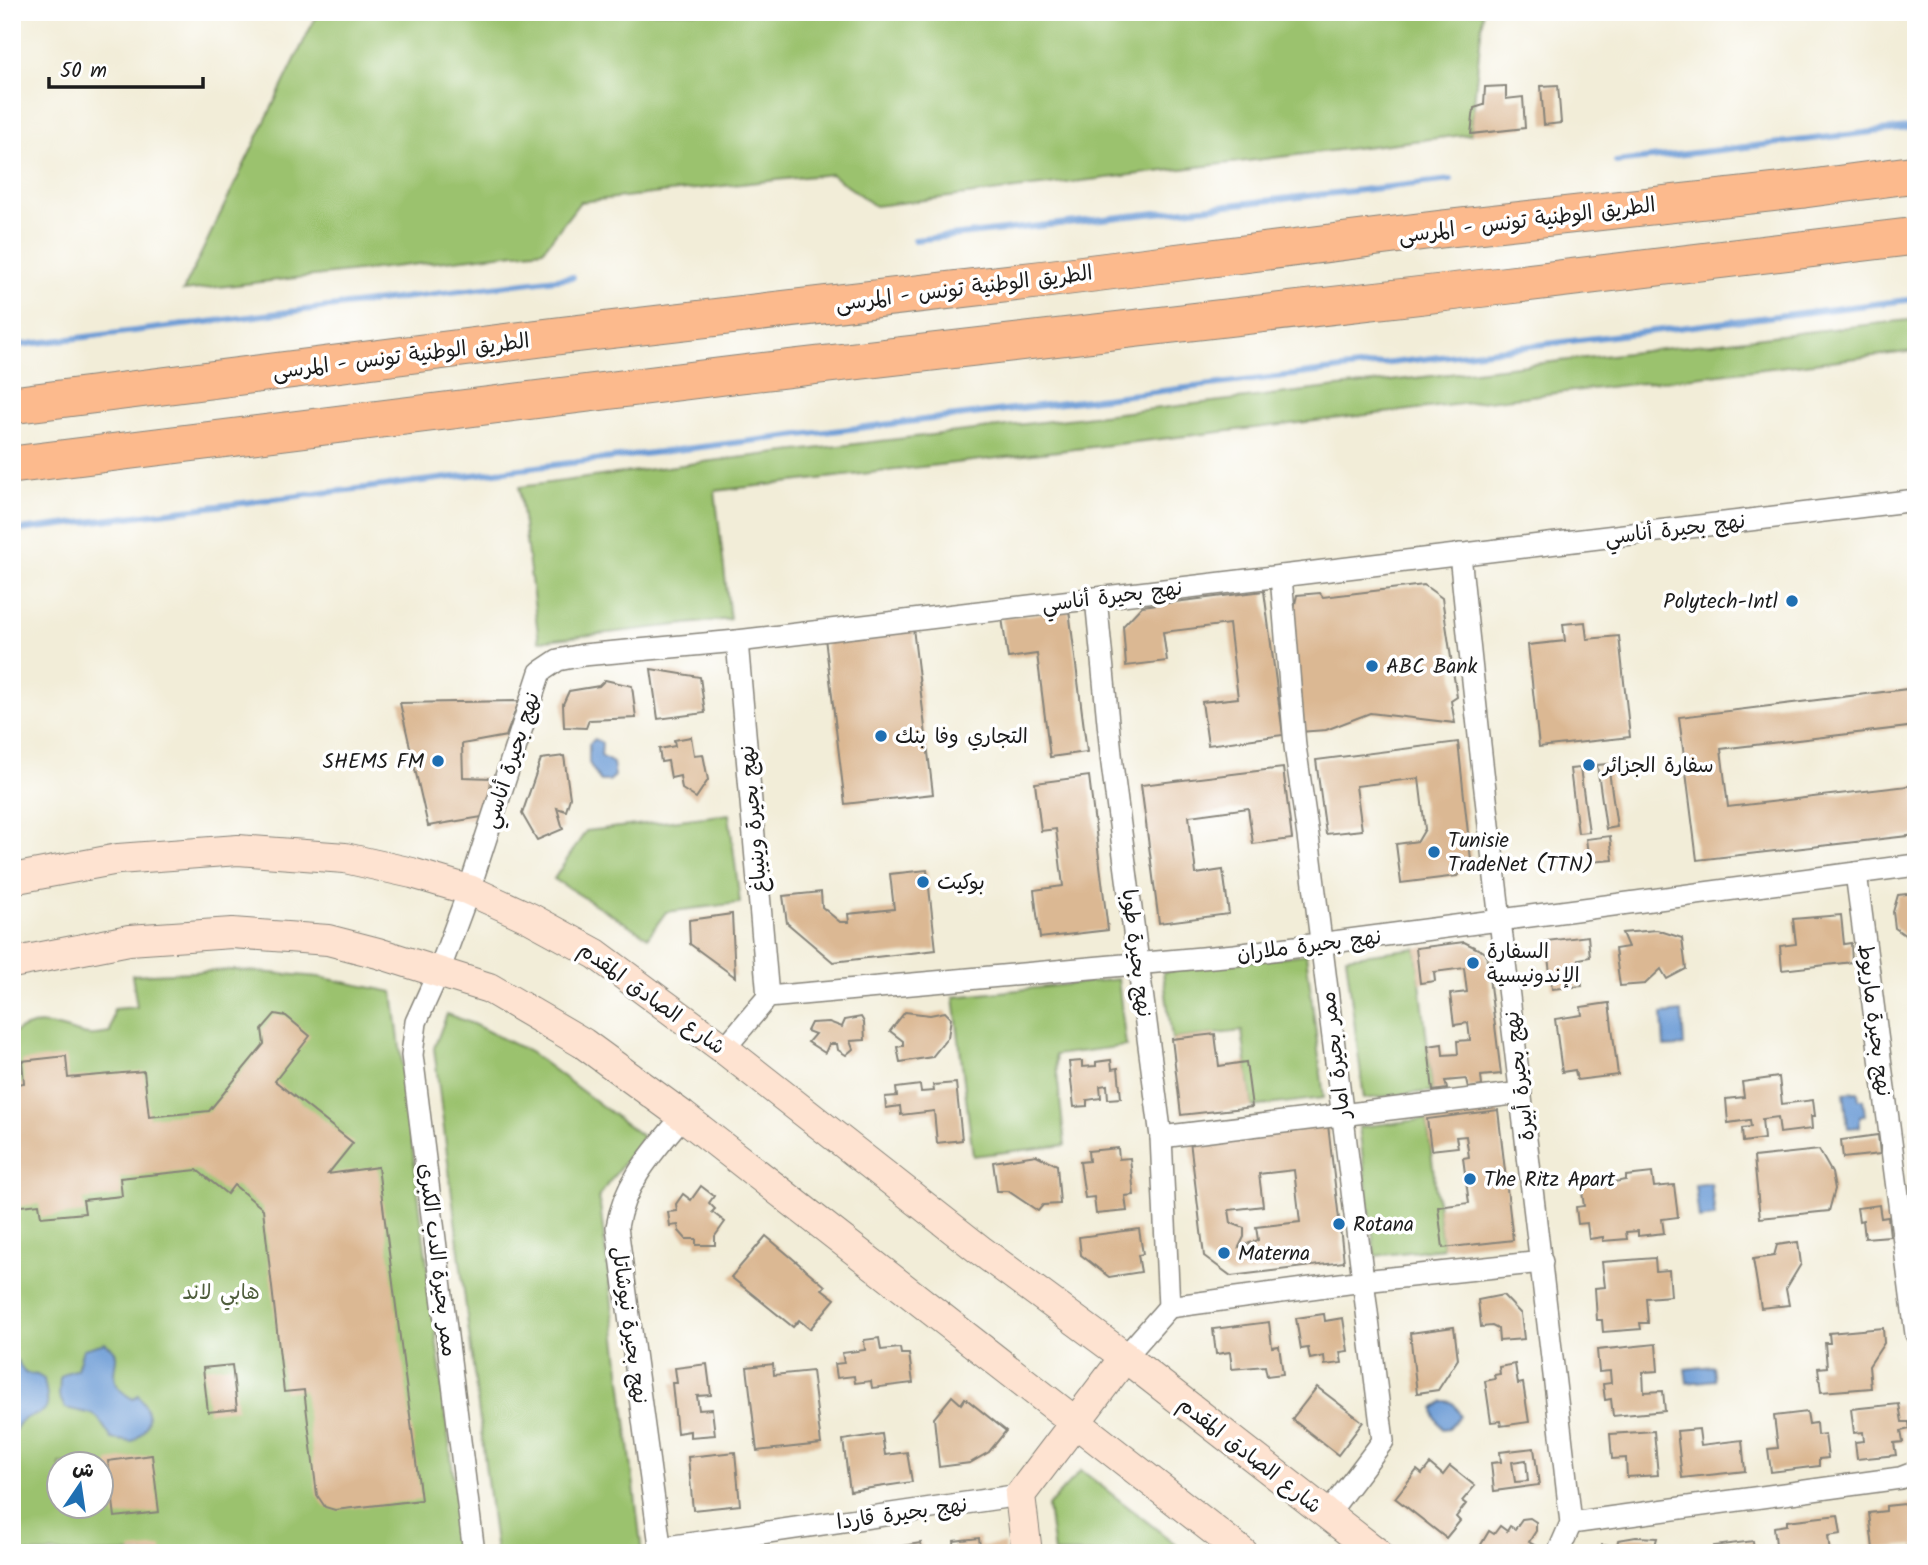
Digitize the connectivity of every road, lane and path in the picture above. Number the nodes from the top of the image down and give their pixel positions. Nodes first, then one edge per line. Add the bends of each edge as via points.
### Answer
1 (1916, 174) edge
2 (1916, 236) edge
3 (723, 316) junction
4 (733, 375) junction
5 (12, 405) edge
6 (12, 465) edge
7 (1916, 500) edge
8 (1460, 554) junction
9 (1281, 576) junction
10 (1096, 598) junction
11 (737, 641) junction
12 (1916, 865) edge
13 (1856, 873) junction
14 (12, 879) edge
15 (469, 890) junction
16 (1501, 919) junction
17 (1321, 942) junction
18 (1138, 962) junction
19 (12, 963) edge
20 (439, 971) junction
21 (768, 997) junction
22 (724, 1049) junction
23 (1521, 1093) junction
24 (1342, 1115) junction
25 (683, 1116) junction
26 (1161, 1137) junction
27 (1542, 1262) junction
28 (1363, 1281) junction
29 (1170, 1307) junction
30 (1916, 1334) edge
31 (1125, 1357) junction
32 (1076, 1424) junction
33 (1916, 1472) edge
34 (1020, 1495) junction
35 (1326, 1515) junction
36 (1572, 1523) junction
37 (660, 1550) edge
38 (474, 1553) edge
39 (1027, 1553) edge
40 (1243, 1553) edge
41 (1377, 1553) edge
42 (1558, 1553) edge

1 - 3 highway, الطريق الوطنية تونس - المرسى
2 - 4 highway
3 - 4 highway
3 - 5 highway, الطريق الوطنية تونس - المرسى
4 - 6 highway
7 - 8 street, نهج بحيرة أناسي
8 - 9 street, نهج بحيرة أناسي
8 - 16 street, نهج بحيرة أبيرة
9 - 10 street, نهج بحيرة أناسي
9 - 17 street, ممر بحيرة امار via 1295,746
10 - 11 street, نهج بحيرة أناسي
10 - 18 street, نهج بحيرة طوبا
11 - 15 street, نهج بحيرة أناسي via 583,655 558,660 540,672
11 - 21 street, نهج بحيرة وينيباغ
12 - 13 street, نهج بحيرة ملاران
13 - 16 street, نهج بحيرة ملاران
13 - 30 street, نهج بحيرة ماريوط
14 - 15 main road, شارع الصادق المقدم via 118,859 238,850 345,858
15 - 20 street, ممر بحيرة الدب الكبرى
15 - 22 main road, شارع الصادق المقدم via 596,954
16 - 17 street, نهج بحيرة ملاران
16 - 23 street, نهج بحيرة أبيرة
17 - 18 street, نهج بحيرة ملاران via 1235,955
17 - 24 street, ممر بحيرة امار
18 - 21 street, نهج بحيرة ملاران
18 - 26 street, نهج بحيرة طوبا
19 - 20 main road via 130,940 232,933 328,940
20 - 25 main road via 489,988 583,1043
20 - 38 street, ممر بحيرة الدب الكبرى via 416,1022 412,1055
21 - 22 street
22 - 31 main road, شارع الصادق المقدم via 969,1242
23 - 24 street
23 - 27 street, نهج بحيرة أبيرة
24 - 26 street
24 - 28 street, ممر بحيرة امار
25 - 32 main road
25 - 37 street, نهج بحيرة نيوشاتل via 628,1189 617,1227
26 - 29 street, نهج بحيرة طوبا
27 - 28 street
27 - 36 street, نهج بحيرة أبيرة
28 - 29 street
28 - 35 street, ممر بحيرة امار via 1383,1441
29 - 31 street
31 - 32 main road
31 - 35 main road, شارع الصادق المقدم
32 - 34 main road
32 - 40 main road
33 - 36 street via 1900,1478
34 - 37 street, نهج بحيرة قاردا
34 - 39 main road
35 - 41 main road, شارع الصادق المقدم
36 - 42 street

